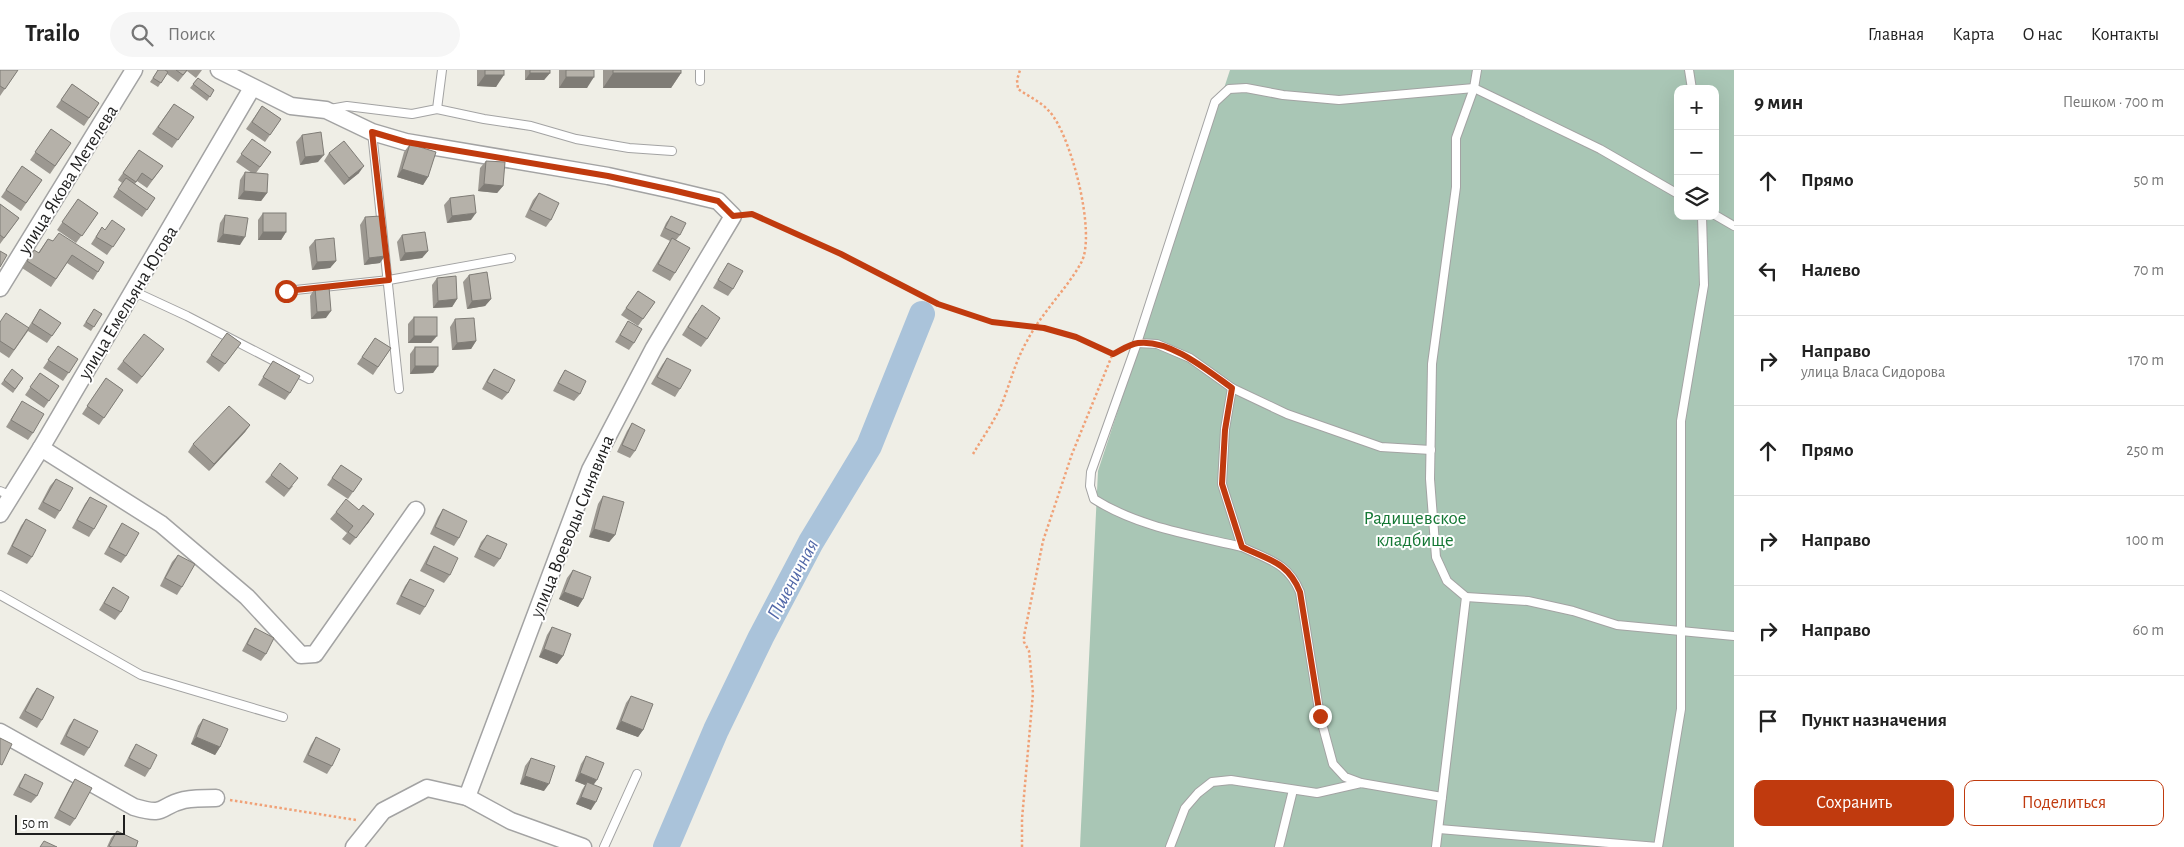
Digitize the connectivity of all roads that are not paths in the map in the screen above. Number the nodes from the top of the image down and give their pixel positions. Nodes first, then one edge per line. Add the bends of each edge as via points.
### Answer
1 (219, 70) edge
2 (442, 70) edge
3 (700, 70) edge
4 (1477, 70) edge
5 (1689, 70) edge
6 (133, 71) edge
7 (700, 81) dead end
8 (1691, 85) edge
9 (252, 88) junction
10 (1474, 88) junction
11 (437, 109) junction
12 (326, 110) junction
13 (372, 132) junction
14 (672, 151) dead end
15 (1674, 192) edge
16 (1719, 217) edge
17 (1702, 220) edge
18 (1734, 226) edge
19 (511, 258) dead end
20 (389, 280) junction
21 (0, 288) edge
22 (132, 291) junction
23 (286, 291) dead end
24 (1137, 343) junction
25 (309, 380) dead end
26 (1232, 388) junction
27 (399, 389) dead end
28 (41, 448) junction
29 (1431, 450) junction
30 (6, 494) edge
31 (416, 510) dead end
32 (0, 514) edge
33 (1242, 547) junction
34 (0, 596) edge
35 (1466, 596) junction
36 (1681, 632) junction
37 (1734, 636) edge
38 (283, 717) dead end
39 (0, 732) edge
40 (637, 774) dead end
41 (1361, 783) junction
42 (1293, 790) junction
43 (467, 797) junction
44 (1442, 797) junction
45 (216, 798) road end
46 (1439, 829) junction
47 (358, 844) edge
48 (583, 847) edge
49 (604, 847) edge
50 (1170, 847) edge
51 (1279, 847) edge
52 (1436, 847) edge

1 - 9 street
2 - 11 lane
3 - 7 lane
4 - 10 lane
5 - 8 lane
6 - 21 street, улица Якова Метелева
9 - 12 street via 291,106
9 - 22 street, улица Емельяна Югова
10 - 15 lane via 1600,149
10 - 24 lane via 1339,100 1246,88 1229,89 1215,102
10 - 29 lane via 1456,138 1456,187 1432,364
11 - 12 lane via 412,114 346,106
11 - 14 lane via 620,147
12 - 13 street
13 - 20 lane
13 - 43 street, улица Воеводы Синявина via 414,143 608,176 681,192 718,201 733,216 654,348 590,470
16 - 18 lane
17 - 36 lane via 1704,286 1681,421
19 - 20 lane
20 - 23 lane
20 - 27 lane
22 - 25 lane
22 - 28 street, улица Емельяна Югова
24 - 26 lane via 1157,344 1190,358
24 - 33 lane via 1091,472 1090,486 1094,499 1144,523
26 - 29 lane via 1287,414 1381,447
26 - 33 lane via 1225,430 1222,484
28 - 30 street, улица Емельяна Югова
28 - 31 street via 161,524 247,597 301,655 315,654
29 - 35 lane via 1436,557 1448,581
30 - 32 street, улица Емельяна Югова
33 - 41 lane via 1283,566 1294,577 1301,599 1320,716 1333,764 1345,777
34 - 38 lane via 141,675
35 - 36 lane via 1528,601 1618,624
35 - 44 lane
36 - 37 lane
36 - 46 lane via 1681,709 1658,847
39 - 45 street via 148,811 161,812 182,800
40 - 49 lane
41 - 42 lane via 1317,793
41 - 44 lane
42 - 50 lane via 1230,780 1212,782 1185,808
42 - 51 lane
43 - 47 street via 426,788 383,811
43 - 48 street via 511,821
44 - 46 lane
46 - 52 lane

